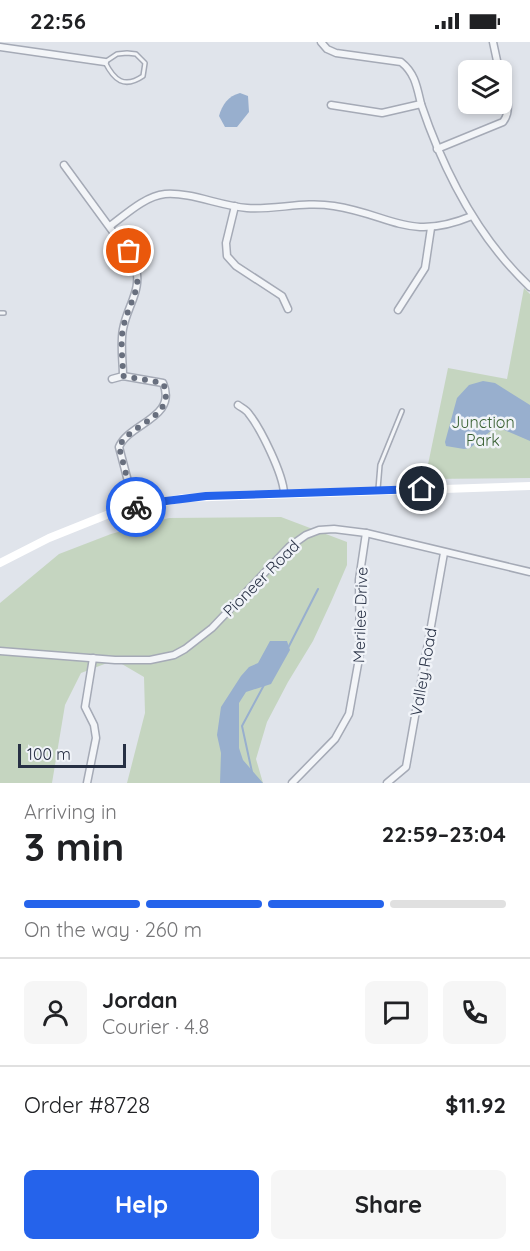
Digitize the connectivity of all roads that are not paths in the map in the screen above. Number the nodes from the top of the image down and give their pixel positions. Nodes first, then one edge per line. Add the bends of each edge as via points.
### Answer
1 (321, 42) edge
2 (494, 42) edge
3 (0, 47) edge
4 (497, 60) edge
5 (105, 62) junction
6 (421, 104) junction
7 (331, 105) dead end
8 (507, 114) edge
9 (437, 149) junction
10 (64, 165) dead end
11 (235, 207) junction
12 (472, 216) junction
13 (110, 226) junction
14 (430, 228) junction
15 (530, 287) edge
16 (288, 309) dead end
17 (398, 310) dead end
18 (123, 376) junction
19 (112, 379) dead end
20 (238, 405) dead end
21 (402, 411) dead end
22 (530, 486) edge
23 (378, 490) junction
24 (284, 493) junction
25 (135, 508) junction
26 (366, 534) junction
27 (444, 552) junction
28 (0, 563) edge
29 (530, 572) edge
30 (0, 651) edge
31 (93, 658) junction
32 (87, 783) edge
33 (292, 783) edge
34 (387, 783) edge

1 - 6 street via 336,53 401,62 414,76
2 - 4 street
3 - 5 street
5 - 5 lane via 117,54 136,54 145,63 145,69 136,81 124,82 112,75
6 - 7 street via 382,112
6 - 9 street
8 - 9 street via 503,122
9 - 12 street
10 - 13 street
11 - 13 street via 164,194 142,203
11 - 14 street via 335,206 409,227
11 - 16 street via 226,243 227,256 282,296
12 - 14 street
12 - 15 street via 492,246
13 - 18 street via 129,251 138,273 135,297 123,329
14 - 17 street via 425,268
18 - 19 street
18 - 25 street via 163,383 167,392 156,415 122,439 119,447
20 - 24 street via 249,413 278,466
21 - 23 lane via 380,465
22 - 23 main road
23 - 24 main road
24 - 25 main road via 183,498
25 - 28 main road via 49,538
26 - 27 street, Pioneer Road
26 - 31 street, Pioneer Road via 334,529 306,535 289,546 199,640 174,655 150,660
26 - 33 street, Merilee Drive via 359,580 360,652 348,714 335,740
27 - 29 street, Pioneer Road
27 - 34 street, Valley Road via 406,767
30 - 31 street, Pioneer Road
31 - 32 street via 86,707 96,738

